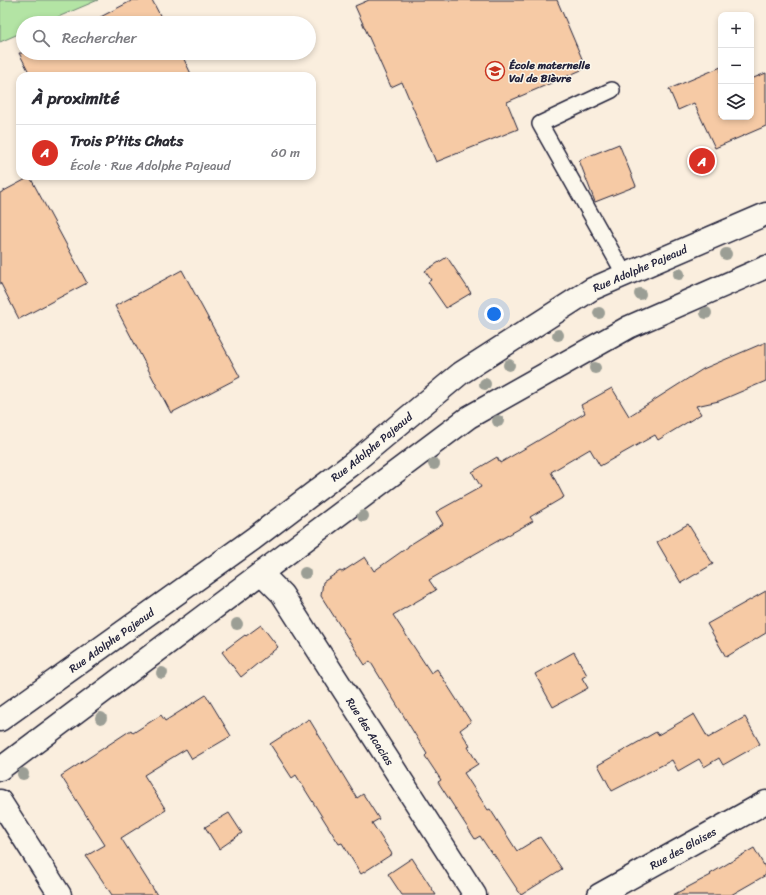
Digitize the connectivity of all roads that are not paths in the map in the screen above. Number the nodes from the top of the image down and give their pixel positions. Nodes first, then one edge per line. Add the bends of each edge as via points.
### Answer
1 (612, 90) dead end
2 (766, 214) edge
3 (766, 267) edge
4 (625, 275) junction
5 (261, 573) junction
6 (0, 720) edge
7 (0, 769) edge
8 (0, 801) edge
9 (766, 802) edge
10 (60, 895) edge
11 (475, 895) edge
12 (599, 895) edge

1 - 4 lane via 540,124
2 - 4 main road, Rue Adolphe Pajeaud
3 - 5 main road via 629,327 469,417
4 - 6 main road, Rue Adolphe Pajeaud via 592,290 461,373 353,463 259,534
5 - 7 main road
5 - 11 main road, Rue des Acacias via 282,594
8 - 10 main road
9 - 12 main road, Rue des Glaises

